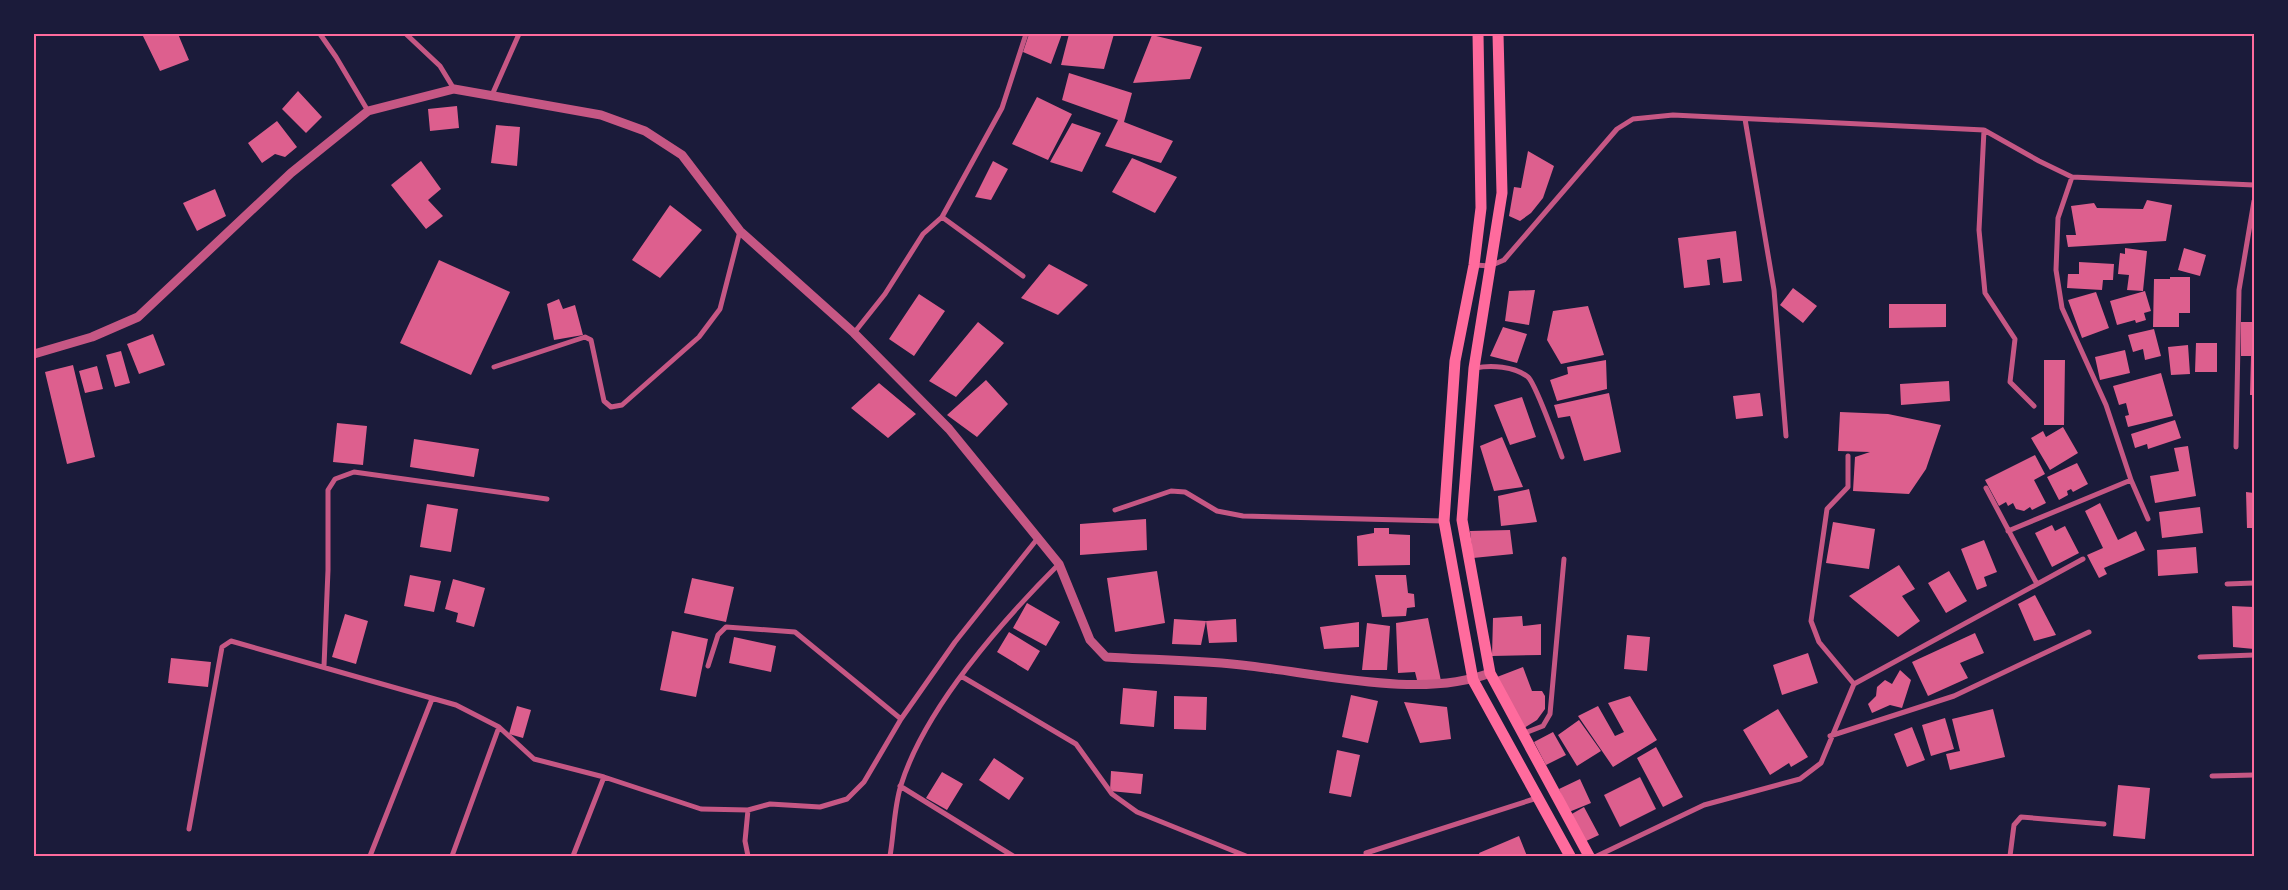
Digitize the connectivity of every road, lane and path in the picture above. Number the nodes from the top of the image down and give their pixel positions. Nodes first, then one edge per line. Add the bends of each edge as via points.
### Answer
1 (320, 34) edge
2 (406, 34) edge
3 (519, 34) edge
4 (1026, 34) edge
5 (1478, 34) edge
6 (1498, 34) edge
7 (454, 89) junction
8 (492, 95) junction
9 (368, 111) junction
10 (1745, 119) junction
11 (1984, 130) junction
12 (2072, 177) junction
13 (2254, 185) edge
14 (2254, 201) edge
15 (942, 217) junction
16 (740, 231) junction
17 (1474, 265) junction
18 (1490, 266) junction
19 (1023, 276) dead end
20 (854, 333) junction
21 (34, 354) edge
22 (494, 367) dead end
23 (1474, 368) junction
24 (2034, 406) dead end
25 (1786, 436) dead end
26 (2236, 447) dead end
27 (1848, 456) dead end
28 (1562, 457) dead end
29 (2131, 480) junction
30 (1986, 488) dead end
31 (547, 499) dead end
32 (1115, 510) dead end
33 (2148, 519) dead end
34 (1444, 521) junction
35 (2008, 531) junction
36 (1039, 537) junction
37 (1564, 559) dead end
38 (2083, 559) dead end
39 (1059, 564) junction
40 (2036, 584) junction
41 (2226, 584) dead end
42 (2254, 584) edge
43 (2089, 632) dead end
44 (2254, 655) edge
45 (2200, 657) dead end
46 (324, 666) junction
47 (708, 666) dead end
48 (1490, 673) junction
49 (961, 676) junction
50 (1473, 680) junction
51 (1854, 684) junction
52 (432, 699) junction
53 (901, 720) junction
54 (499, 727) junction
55 (1521, 735) junction
56 (1830, 736) junction
57 (2254, 775) edge
58 (2212, 776) dead end
59 (604, 777) junction
60 (900, 786) junction
61 (1538, 798) junction
62 (748, 810) junction
63 (2104, 824) dead end
64 (189, 829) dead end
65 (1366, 853) dead end
66 (370, 856) edge
67 (452, 856) edge
68 (573, 856) edge
69 (748, 856) edge
70 (890, 856) edge
71 (1013, 856) edge
72 (1246, 856) edge
73 (1570, 856) edge
74 (1589, 856) edge
75 (1597, 856) edge
76 (2010, 856) edge

1 - 9 street
2 - 7 street via 440,66
3 - 8 street
4 - 15 street via 1002,108
5 - 17 main road via 1481,208
6 - 18 main road via 1502,193
7 - 8 street
7 - 9 street
8 - 16 street via 601,114 645,131 682,156
9 - 21 street via 291,173 138,317
10 - 11 street
10 - 18 street via 1673,115 1633,118 1617,130 1504,260
10 - 25 street via 1774,290
11 - 12 street
11 - 24 street via 1980,230 1985,293 2015,339 2010,382
12 - 13 street
12 - 29 street via 2058,218 2056,270 2062,308 2106,405
14 - 26 street via 2239,290
15 - 19 street
15 - 20 street via 923,234 885,294
16 - 20 street
16 - 22 street via 720,309 699,337 622,405 611,407 604,401 591,340 585,337
17 - 18 street
17 - 34 main road via 1455,360
18 - 23 main road
20 - 36 street via 949,429
23 - 28 street via 1486,366 1516,370 1529,378
23 - 48 main road via 1462,520
27 - 51 street via 1848,487 1827,509 1811,621 1819,642
29 - 33 street
29 - 35 street
30 - 35 street
31 - 46 street via 354,472 335,479 328,490
32 - 34 street via 1170,491 1185,492 1217,511 1244,516
34 - 50 main road
35 - 40 street
36 - 39 street
36 - 53 street via 955,642
37 - 55 street via 1550,714 1543,726
38 - 40 street
39 - 49 street via 1026,596
39 - 50 street via 1090,640 1106,657 1247,666 1405,686
40 - 51 street
41 - 42 street
43 - 56 street via 1954,696
44 - 45 street
46 - 52 street
46 - 64 street via 231,640 222,648
47 - 53 street via 718,635 726,627 794,632
48 - 50 street
48 - 55 main road
49 - 60 street via 918,742
49 - 72 street via 1076,744 1112,794 1137,812
50 - 61 main road
51 - 56 street
52 - 54 street via 456,705
52 - 66 street
53 - 62 street via 864,782 847,799 820,807 770,804
54 - 59 street via 534,759
54 - 67 street
55 - 74 main road
56 - 75 street via 1821,763 1800,779 1704,806
57 - 58 street
59 - 62 street via 702,809
59 - 68 street
60 - 70 street
60 - 71 street
61 - 65 street
61 - 73 main road
62 - 69 street via 745,841
63 - 76 street via 2021,817 2014,825

